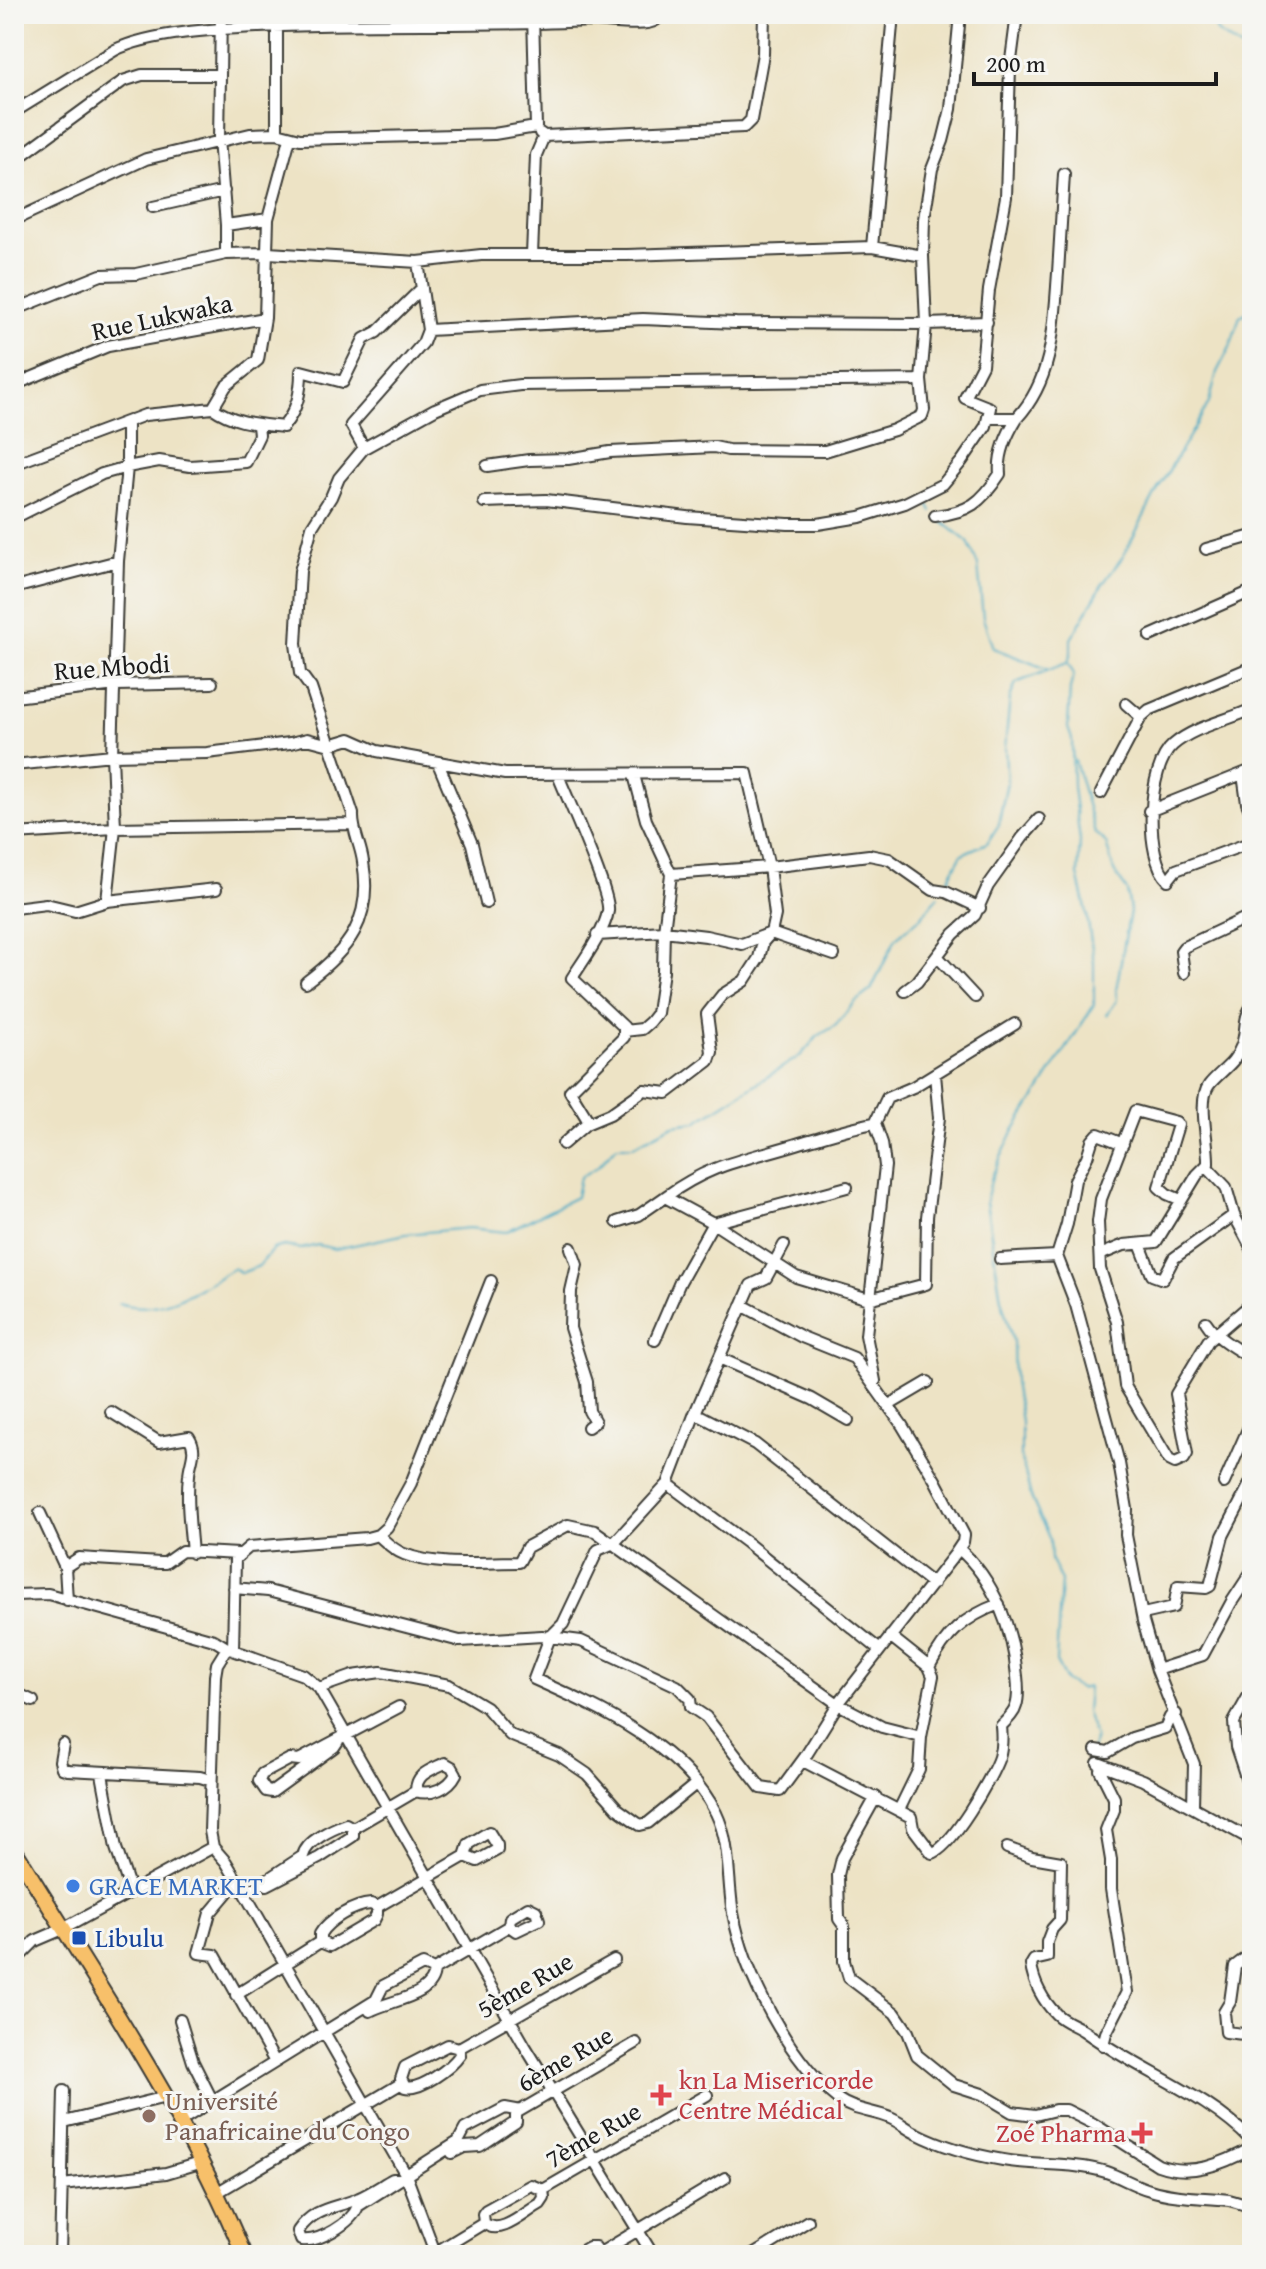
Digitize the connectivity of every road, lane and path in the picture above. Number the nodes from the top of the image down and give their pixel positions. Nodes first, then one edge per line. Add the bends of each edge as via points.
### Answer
1 (221, 14) edge
2 (658, 14) edge
3 (764, 14) edge
4 (874, 14) edge
5 (960, 14) edge
6 (1017, 14) edge
7 (893, 16) edge
8 (351, 18) edge
9 (449, 18) edge
10 (533, 19) edge
11 (277, 20) edge
12 (220, 29) junction
13 (220, 75) junction
14 (14, 112) edge
15 (536, 127) junction
16 (277, 133) junction
17 (544, 136) junction
18 (290, 138) junction
19 (219, 139) junction
20 (14, 161) edge
21 (1064, 174) dead end
22 (224, 191) junction
23 (153, 207) dead end
24 (268, 219) junction
25 (14, 220) edge
26 (226, 225) junction
27 (872, 247) junction
28 (268, 253) junction
29 (226, 254) junction
30 (532, 255) junction
31 (923, 256) junction
32 (418, 262) junction
33 (422, 288) junction
34 (14, 310) edge
35 (987, 322) junction
36 (264, 324) junction
37 (926, 324) junction
38 (428, 330) junction
39 (921, 380) junction
40 (14, 385) edge
41 (213, 408) junction
42 (989, 418) junction
43 (1017, 418) junction
44 (127, 423) junction
45 (258, 426) junction
46 (364, 448) junction
47 (14, 464) edge
48 (487, 466) dead end
49 (127, 467) junction
50 (484, 502) dead end
51 (935, 516) dead end
52 (14, 518) edge
53 (1252, 536) edge
54 (1206, 549) dead end
55 (118, 561) junction
56 (14, 588) edge
57 (1252, 591) edge
58 (1150, 636) dead end
59 (1252, 667) edge
60 (212, 683) dead end
61 (116, 685) junction
62 (14, 697) edge
63 (1126, 704) dead end
64 (1252, 709) edge
65 (1141, 717) junction
66 (330, 745) junction
67 (112, 755) junction
68 (438, 763) junction
69 (14, 765) edge
70 (1248, 772) edge
71 (558, 775) junction
72 (634, 775) junction
73 (1101, 793) dead end
74 (1149, 811) junction
75 (1252, 815) edge
76 (1039, 819) dead end
77 (352, 824) junction
78 (115, 828) junction
79 (14, 834) edge
80 (1252, 842) edge
81 (769, 867) junction
82 (671, 874) junction
83 (216, 889) dead end
84 (107, 901) junction
85 (486, 903) dead end
86 (14, 908) edge
87 (980, 908) junction
88 (1252, 915) edge
89 (664, 931) junction
90 (771, 933) junction
91 (597, 935) junction
92 (834, 955) dead end
93 (937, 956) junction
94 (1184, 973) dead end
95 (306, 982) dead end
96 (905, 991) dead end
97 (975, 997) dead end
98 (1252, 1006) edge
99 (1247, 1021) junction
100 (1015, 1024) dead end
101 (624, 1031) junction
102 (1252, 1033) edge
103 (935, 1074) junction
104 (589, 1122) junction
105 (875, 1123) junction
106 (563, 1144) dead end
107 (1123, 1144) junction
108 (1206, 1166) junction
109 (847, 1187) dead end
110 (665, 1197) junction
111 (1181, 1200) junction
112 (1234, 1215) junction
113 (617, 1222) dead end
114 (713, 1223) junction
115 (1140, 1244) junction
116 (784, 1245) dead end
117 (571, 1248) dead end
118 (1252, 1248) edge
119 (1100, 1255) junction
120 (1057, 1256) junction
121 (1000, 1259) dead end
122 (775, 1261) junction
123 (491, 1281) dead end
124 (869, 1299) junction
125 (1252, 1303) edge
126 (742, 1305) junction
127 (1206, 1322) dead end
128 (1215, 1337) junction
129 (655, 1340) dead end
130 (719, 1358) junction
131 (1252, 1359) edge
132 (928, 1382) dead end
133 (876, 1387) junction
134 (889, 1405) junction
135 (111, 1412) dead end
136 (695, 1413) junction
137 (848, 1420) dead end
138 (1252, 1420) edge
139 (588, 1427) dead end
140 (1252, 1480) edge
141 (1224, 1483) dead end
142 (668, 1484) junction
143 (40, 1513) dead end
144 (378, 1535) junction
145 (614, 1543) junction
146 (959, 1549) junction
147 (192, 1553) junction
148 (239, 1554) junction
149 (65, 1567) junction
150 (1252, 1571) edge
151 (933, 1584) junction
152 (234, 1588) junction
153 (14, 1595) edge
154 (67, 1600) junction
155 (999, 1604) junction
156 (1143, 1614) junction
157 (890, 1636) junction
158 (550, 1637) junction
159 (230, 1649) junction
160 (880, 1650) junction
161 (929, 1667) junction
162 (1157, 1670) junction
163 (319, 1688) junction
164 (1252, 1690) edge
165 (14, 1692) edge
166 (33, 1701) dead end
167 (838, 1704) junction
168 (399, 1707) dead end
169 (1176, 1714) junction
170 (921, 1737) junction
171 (342, 1739) junction
172 (63, 1744) dead end
173 (1096, 1750) dead end
174 (803, 1761) junction
175 (301, 1764) dead end
176 (102, 1774) junction
177 (210, 1780) junction
178 (697, 1783) junction
179 (416, 1791) dead end
180 (1252, 1795) edge
181 (876, 1797) junction
182 (1252, 1804) edge
183 (1193, 1806) junction
184 (387, 1808) junction
185 (899, 1810) junction
186 (353, 1828) junction
187 (1250, 1838) edge
188 (213, 1847) junction
189 (1007, 1848) dead end
190 (14, 1849) edge
191 (465, 1856) dead end
192 (301, 1861) junction
193 (1252, 1874) edge
194 (429, 1877) junction
195 (237, 1881) junction
196 (131, 1892) junction
197 (245, 1894) junction
198 (377, 1907) junction
199 (1252, 1924) edge
200 (509, 1926) dead end
201 (63, 1929) junction
202 (320, 1942) junction
203 (470, 1949) junction
204 (614, 1960) dead end
205 (14, 1962) edge
206 (285, 1965) junction
207 (434, 1970) junction
208 (236, 1995) junction
209 (378, 2003) junction
210 (510, 2019) junction
211 (180, 2020) dead end
212 (329, 2031) junction
213 (1252, 2035) edge
214 (636, 2043) dead end
215 (1103, 2045) junction
216 (459, 2048) junction
217 (275, 2062) junction
218 (402, 2083) junction
219 (64, 2091) dead end
220 (553, 2091) junction
221 (707, 2095) dead end
222 (166, 2097) junction
223 (212, 2100) junction
224 (366, 2105) junction
225 (516, 2113) junction
226 (180, 2121) junction
227 (64, 2122) junction
228 (1252, 2141) edge
229 (459, 2145) junction
230 (1252, 2148) edge
231 (593, 2160) junction
232 (203, 2162) junction
233 (403, 2177) junction
234 (725, 2178) dead end
235 (62, 2185) junction
236 (543, 2190) junction
237 (218, 2192) junction
238 (356, 2203) junction
239 (1252, 2206) edge
240 (808, 2221) dead end
241 (484, 2223) junction
242 (637, 2233) junction
243 (434, 2254) edge
244 (600, 2254) edge
245 (60, 2255) edge
246 (244, 2255) edge
247 (575, 2255) edge
248 (653, 2255) edge
249 (753, 2255) edge

1 - 12 street
2 - 10 street via 649,23
3 - 17 street via 763,54 751,120 744,127
4 - 7 street
5 - 31 street via 951,109 932,169
6 - 35 street via 1006,197
7 - 27 street
8 - 9 street
8 - 11 street
9 - 10 street
10 - 15 street
11 - 12 street
11 - 16 street
12 - 13 street
12 - 14 street via 128,43
13 - 19 street
13 - 20 street via 130,78
15 - 17 street
15 - 18 street via 494,134
16 - 18 street
16 - 19 street
17 - 30 street via 536,155
18 - 24 street
19 - 22 street
19 - 25 street via 146,159
21 - 43 street via 1053,341 1043,378
22 - 23 street
22 - 26 street
24 - 26 street
24 - 28 street
26 - 29 street
27 - 30 street
27 - 31 street
28 - 29 street
28 - 32 street
28 - 36 street
29 - 34 street via 136,274 101,275
30 - 32 street
31 - 37 street
32 - 33 street
33 - 38 street
33 - 45 street via 364,339 343,382 301,371 299,397 289,421 283,427
35 - 37 street
35 - 42 street via 982,365 965,398 990,408
36 - 40 street, Rue Lukwaka via 108,346
36 - 41 street via 258,360 226,386
37 - 38 street via 643,319
37 - 39 street
38 - 46 street via 423,343 351,425
39 - 46 street via 520,385 480,390
39 - 48 street via 924,410 916,421 825,451 714,447
41 - 44 street via 145,415
41 - 45 street
42 - 43 street
42 - 50 street via 962,461 936,489 860,517 818,524 687,517 546,500
43 - 51 street via 1005,439 1000,474 988,491 968,509
44 - 47 street
44 - 49 street
45 - 49 street via 246,462 190,466 159,461
46 - 66 street via 339,478 315,521 300,571 300,673 311,688
49 - 52 street
49 - 55 street
53 - 54 street
55 - 56 street
55 - 61 street
57 - 58 street
59 - 65 street
60 - 61 street, Rue Mbodi
61 - 62 street, Rue Mbodi
61 - 67 street
63 - 65 street
64 - 74 street via 1172,745
65 - 73 street
66 - 67 street via 307,739 207,753
66 - 68 street via 350,739 377,751
66 - 77 street
67 - 69 street
67 - 78 street
68 - 71 street via 505,774
68 - 85 street via 472,844
70 - 74 street
70 - 75 street
71 - 72 street
71 - 91 street via 606,898 608,911
72 - 81 street via 747,773
72 - 82 street via 646,820
74 - 80 street via 1156,856 1168,880 1176,870
76 - 87 street via 988,886
77 - 78 street
77 - 95 street via 363,861 360,917 337,958
78 - 79 street
78 - 84 street
81 - 82 street
81 - 87 street via 869,855 889,859 933,890
81 - 90 street via 775,915
82 - 89 street
83 - 84 street
84 - 86 street via 75,911 46,904
87 - 93 street
88 - 94 street via 1184,947
89 - 90 street via 742,944
89 - 91 street
89 - 101 street via 657,1013 642,1029
90 - 92 street
90 - 104 street via 744,981 722,995 707,1014 709,1061 667,1093 644,1090
91 - 101 street via 572,978 616,1017
93 - 96 street
93 - 97 street
98 - 99 street
99 - 102 street
99 - 108 street via 1238,1054 1202,1099
100 - 103 street
101 - 104 street via 600,1064 572,1087
103 - 105 street via 887,1098
103 - 124 street via 939,1118 927,1217 928,1279 916,1288
104 - 106 street
105 - 110 street via 738,1159
105 - 124 street via 885,1166
107 - 111 street via 1135,1111 1176,1122 1159,1187
107 - 119 street via 1101,1199
107 - 120 street via 1094,1136 1075,1180
108 - 111 street
108 - 112 street via 1226,1187
109 - 114 street
110 - 113 street
110 - 114 street
111 - 115 street via 1156,1242
112 - 115 street via 1174,1258 1163,1279 1152,1275
112 - 118 street
114 - 122 street
114 - 129 street
115 - 119 street
116 - 122 street
117 - 139 street via 577,1275 570,1328 587,1382 589,1411 595,1417
119 - 128 street via 1117,1322 1125,1386 1164,1455 1175,1463 1187,1454 1176,1394 1201,1350
120 - 121 street
120 - 156 street via 1076,1305 1119,1463 1126,1535
122 - 124 street via 796,1277
122 - 126 street via 766,1278 751,1285
123 - 144 street via 411,1483
124 - 133 street via 866,1335
125 - 128 street
126 - 130 street
126 - 133 street via 845,1353
127 - 128 street
128 - 131 street
130 - 136 street
130 - 137 street
132 - 134 street
133 - 134 street
134 - 146 street via 961,1527
135 - 147 street via 159,1442 189,1437 192,1441
136 - 142 street
136 - 151 street via 755,1444
138 - 141 street
140 - 156 street via 1223,1536 1210,1586 1178,1586 1174,1607
142 - 145 street
142 - 160 street
143 - 149 street
144 - 145 street via 415,1558 470,1563 519,1562 527,1547 568,1525 595,1531
144 - 148 street via 249,1547
145 - 158 street via 598,1550 563,1624
145 - 167 street
146 - 151 street
146 - 155 street via 973,1561
147 - 148 street
147 - 149 street via 182,1551 165,1563 79,1558
148 - 152 street
149 - 154 street
150 - 162 street via 1203,1655
151 - 157 street
152 - 158 street via 268,1591 460,1641
152 - 159 street
153 - 154 street
154 - 159 street via 214,1640
155 - 161 street via 965,1620 941,1644
155 - 185 street via 1015,1653 1018,1699 1001,1726 999,1757 973,1808 935,1854 913,1828 911,1817
156 - 162 street
157 - 160 street
157 - 161 street
158 - 174 street via 581,1641 677,1686 761,1788 780,1791
158 - 178 street via 534,1679 657,1743
159 - 163 street via 303,1675
159 - 177 street via 217,1664 215,1676
160 - 167 street
161 - 170 street via 932,1686
162 - 169 street
163 - 171 street
163 - 178 street via 381,1672 449,1685 486,1707 510,1735 559,1755 587,1774 640,1825
164 - 180 street via 1234,1722 1236,1747
165 - 166 street
167 - 170 street via 882,1727
167 - 174 street
168 - 171 street
169 - 173 street via 1165,1728 1108,1752
169 - 183 street via 1194,1764
170 - 185 street via 919,1769
171 - 175 street via 330,1741
171 - 184 street
172 - 176 street via 62,1768
174 - 181 street
176 - 177 street
176 - 196 street via 116,1848
177 - 188 street
178 - 239 street via 727,1839 734,1916 753,1980 801,2059 838,2099 960,2150 1105,2172 1151,2191
179 - 184 street
181 - 185 street
181 - 230 street via 839,1866 844,1961 849,1978 902,2021 925,2063 954,2085 1012,2112 1066,2110 1169,2169 1217,2166
182 - 187 street
183 - 187 street
183 - 215 street via 1143,1780 1099,1767 1114,1798 1106,1830 1127,1992
184 - 186 street
184 - 194 street
186 - 192 street via 353,1836 319,1858
186 - 192 street via 339,1826 307,1846
187 - 193 street
188 - 195 street
188 - 196 street
189 - 215 street via 1061,1862 1060,1920 1047,1942 1047,1957 1031,1965 1033,1975 1055,2013
190 - 201 highway
191 - 194 street
192 - 197 street
193 - 199 street
194 - 198 street
194 - 203 street
195 - 197 street
195 - 208 street via 210,1913 199,1953 215,1955
196 - 201 street
197 - 206 street
198 - 202 street via 364,1905 331,1922
198 - 202 street via 374,1920 330,1946
199 - 213 street via 1252,1953 1235,1966 1224,2012 1226,2032
200 - 203 street
201 - 205 street via 35,1941
201 - 222 highway
202 - 206 street
203 - 207 street
203 - 210 street
204 - 210 street, 5ème Rue
206 - 208 street
206 - 212 street
207 - 209 street via 429,1985 392,2004
207 - 209 street via 417,1967 383,1986
208 - 217 street
209 - 212 street
210 - 216 street, 5ème Rue
210 - 220 street
211 - 223 street
212 - 217 street
212 - 224 street
214 - 220 street, 6ème Rue
215 - 228 street via 1225,2115
216 - 218 street via 443,2047 405,2067
216 - 218 street via 454,2063 419,2086 410,2089
217 - 223 street
218 - 224 street
219 - 227 street
220 - 225 street, 6ème Rue
220 - 231 street
221 - 231 street, 7ème Rue
222 - 226 highway
222 - 227 street
223 - 226 street
224 - 233 street
224 - 237 street
225 - 229 street via 516,2122 480,2146
225 - 229 street via 505,2108 465,2129
226 - 232 highway
227 - 235 street
229 - 233 street
231 - 236 street, 7ème Rue
231 - 242 street
232 - 235 street via 166,2173
232 - 237 highway
233 - 238 street
233 - 243 street
234 - 242 street
235 - 245 street
236 - 241 street via 531,2185 486,2210
236 - 241 street via 540,2204 499,2229
237 - 246 highway
238 - 238 street via 332,2205 304,2222 298,2231 301,2240 311,2242 350,2218
240 - 249 street
241 - 243 street
242 - 244 street
242 - 248 street
244 - 247 street via 589,2247

